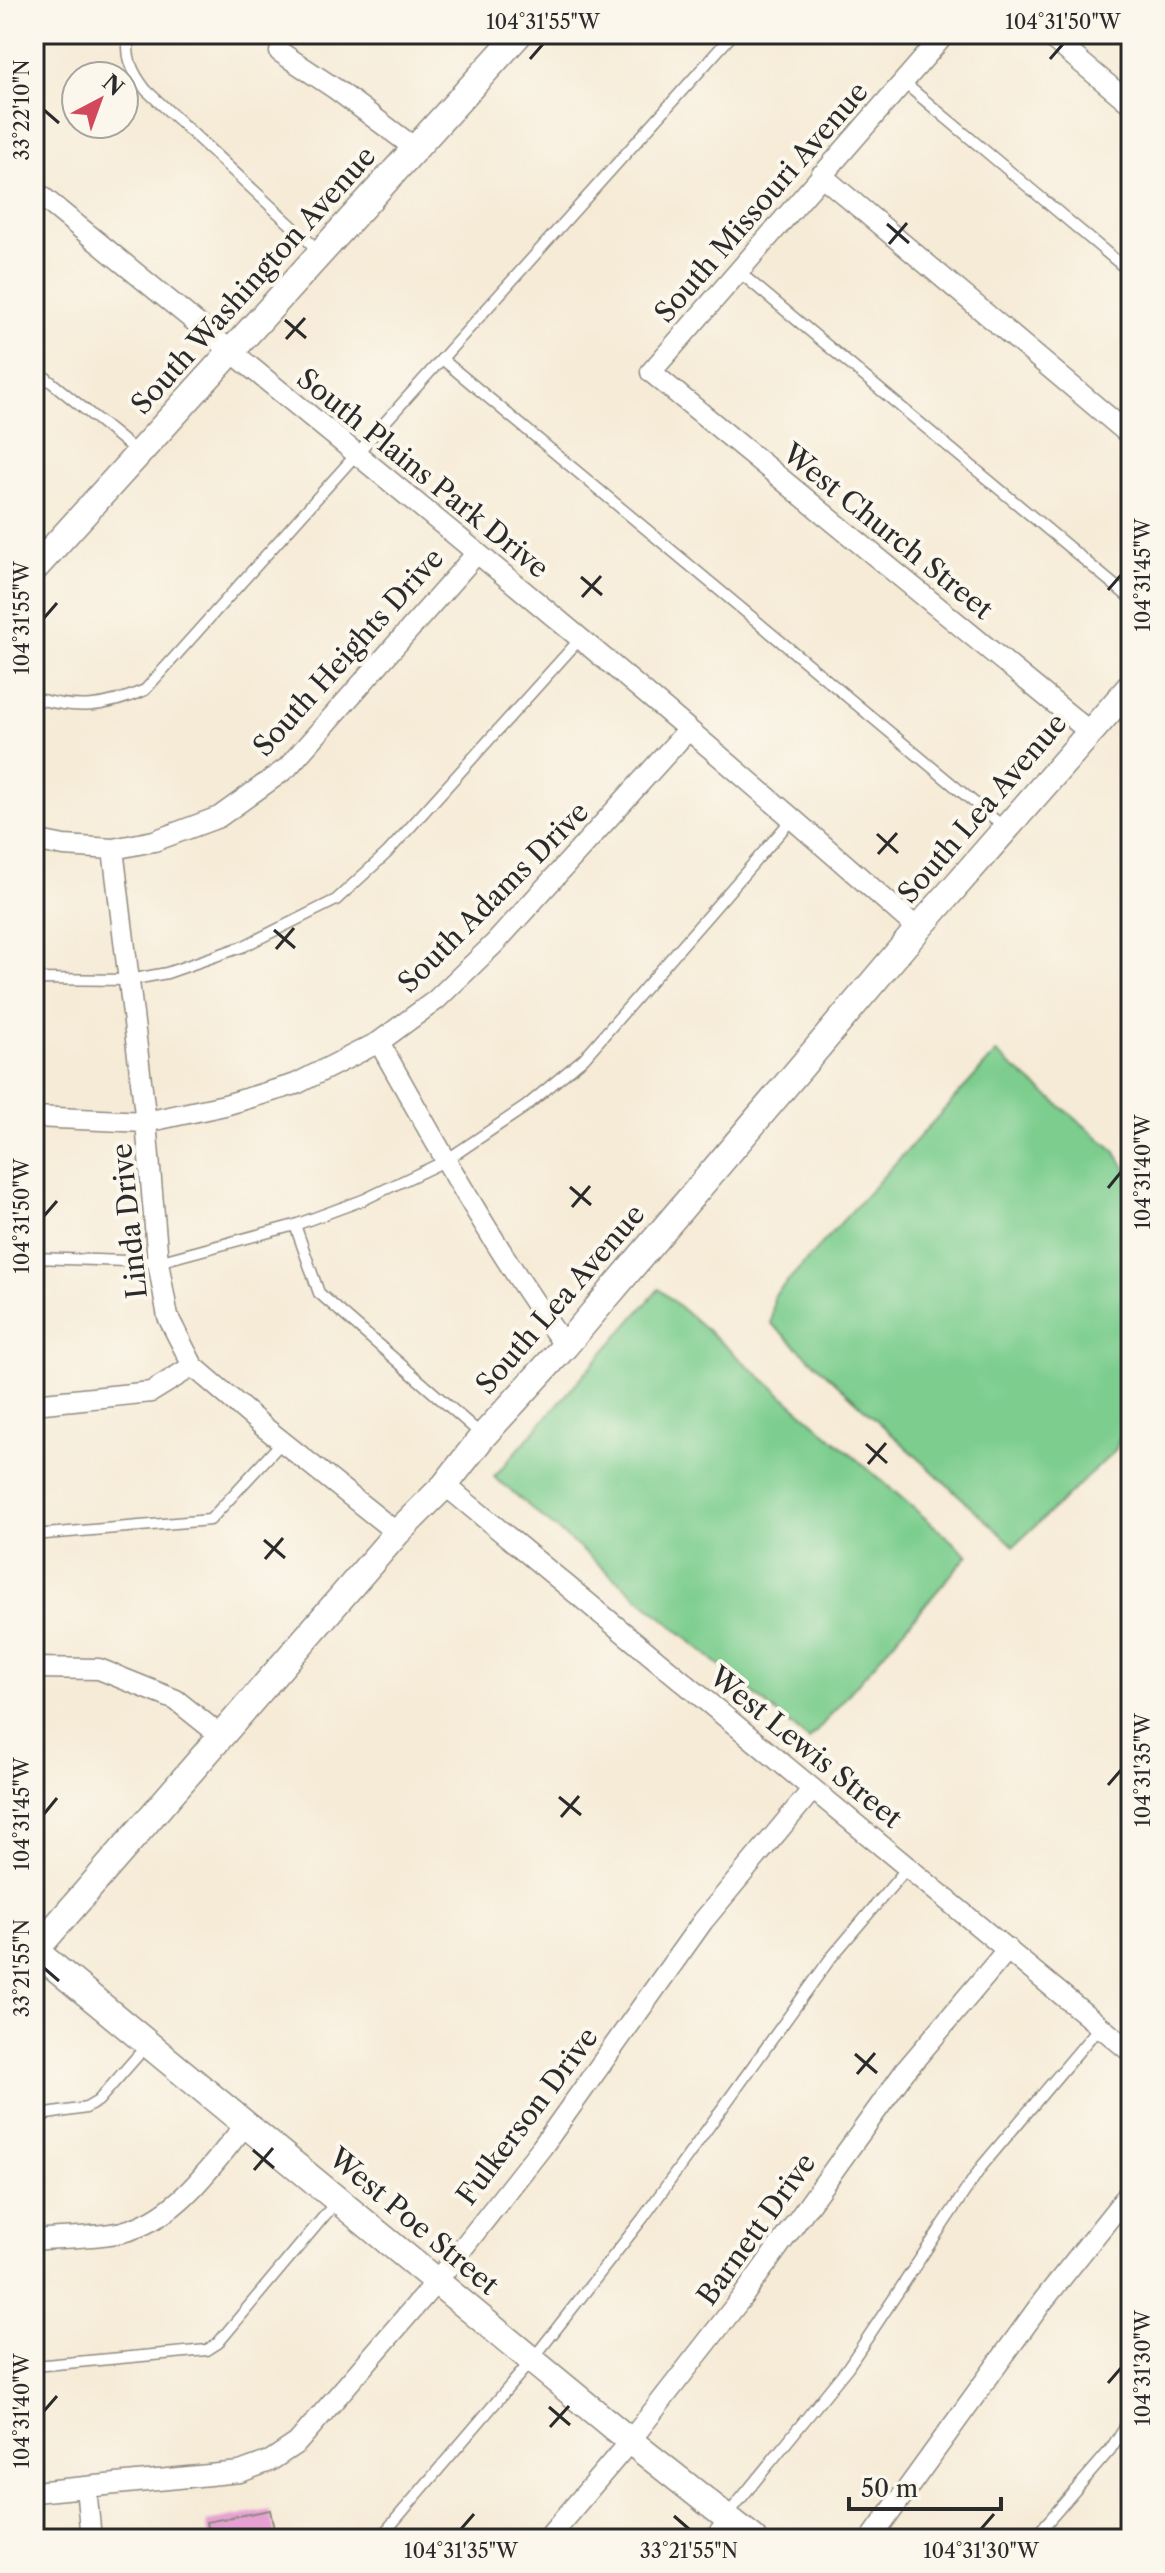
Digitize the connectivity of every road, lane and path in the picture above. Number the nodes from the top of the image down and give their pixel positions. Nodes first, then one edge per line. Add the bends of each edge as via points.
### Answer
1 (129, 34) edge
2 (733, 34) edge
3 (945, 34) edge
4 (1047, 34) edge
5 (510, 40) edge
6 (280, 52) dead end
7 (903, 82) junction
8 (1131, 104) edge
9 (416, 149) junction
10 (821, 175) junction
11 (34, 190) edge
12 (321, 253) junction
13 (738, 271) junction
14 (1131, 273) edge
15 (231, 351) junction
16 (442, 359) junction
17 (34, 368) edge
18 (651, 372) joint
19 (1131, 436) edge
20 (139, 453) junction
21 (357, 454) junction
22 (477, 553) junction
23 (38, 558) edge
24 (1131, 599) edge
25 (580, 639) junction
26 (1131, 686) edge
27 (34, 698) edge
28 (688, 730) junction
29 (1091, 733) junction
30 (793, 818) junction
31 (1007, 830) junction
32 (34, 840) edge
33 (113, 849) junction
34 (918, 929) junction
35 (34, 979) edge
36 (129, 980) junction
37 (379, 1042) junction
38 (34, 1117) edge
39 (146, 1122) junction
40 (445, 1161) junction
41 (295, 1225) junction
42 (34, 1258) edge
43 (158, 1262) junction
44 (565, 1346) junction
45 (193, 1366) junction
46 (34, 1404) edge
47 (483, 1436) junction
48 (282, 1442) junction
49 (445, 1485) junction
50 (397, 1533) junction
51 (34, 1535) edge
52 (34, 1668) edge
53 (221, 1736) junction
54 (812, 1790) junction
55 (908, 1867) junction
56 (1008, 1949) junction
57 (34, 1951) edge
58 (1100, 2026) junction
59 (148, 2043) junction
60 (1131, 2052) edge
61 (34, 2116) edge
62 (247, 2123) junction
63 (1131, 2191) edge
64 (338, 2199) junction
65 (34, 2240) edge
66 (436, 2282) junction
67 (532, 2360) junction
68 (34, 2366) edge
69 (1131, 2417) edge
70 (630, 2441) junction
71 (86, 2487) junction
72 (34, 2492) edge
73 (727, 2517) junction
74 (91, 2539) edge
75 (379, 2539) edge
76 (547, 2539) edge
77 (708, 2539) edge
78 (754, 2539) edge
79 (871, 2539) edge
80 (1033, 2539) edge

1 - 12 lane via 130,65 146,90
2 - 16 lane
3 - 7 street, South Missouri Avenue
4 - 8 street
5 - 9 street, South Washington Avenue
6 - 9 street
7 - 10 street, South Missouri Avenue
7 - 14 lane
9 - 12 street, South Washington Avenue
10 - 13 street, South Missouri Avenue
10 - 19 street
11 - 15 street, South Plains Park Drive
12 - 15 street, South Washington Avenue
13 - 18 street, South Missouri Avenue
13 - 24 lane
15 - 20 street, South Washington Avenue
15 - 21 street, South Plains Park Drive
16 - 21 lane
16 - 31 lane
17 - 20 lane
18 - 29 street, West Church Street
20 - 23 street, South Washington Avenue
21 - 22 street, South Plains Park Drive
21 - 27 lane via 145,690 90,707
22 - 25 street, South Plains Park Drive
22 - 33 street, South Heights Drive via 287,768 219,817 154,841
25 - 28 street, South Plains Park Drive
25 - 36 lane via 387,853 336,900 244,946 167,973
26 - 29 street, South Lea Avenue
28 - 30 street, South Plains Park Drive
28 - 37 street, South Adams Drive via 495,943 436,1000
29 - 31 street, South Lea Avenue
30 - 34 street, South Plains Park Drive
30 - 40 lane via 584,1058 525,1107
31 - 34 street, South Lea Avenue
32 - 33 street, South Heights Drive
33 - 36 street, Linda Drive
34 - 44 street, South Lea Avenue
35 - 36 lane
36 - 39 street, Linda Drive
37 - 39 street, South Adams Drive via 296,1084
37 - 40 street
38 - 39 street, South Adams Drive
39 - 43 street, Linda Drive
40 - 41 lane
40 - 44 street
41 - 43 lane
41 - 47 lane via 319,1293
42 - 43 lane
43 - 45 street, Linda Drive via 168,1317
44 - 47 street, South Lea Avenue
45 - 46 street via 151,1392
45 - 48 street, Linda Drive
47 - 49 street, South Lea Avenue
48 - 50 street, Linda Drive
48 - 51 lane via 210,1520
49 - 50 street, South Lea Avenue
49 - 54 street, West Lewis Street
50 - 53 street, South Lea Avenue
52 - 53 street via 99,1669 176,1700
53 - 57 street, South Lea Avenue
54 - 55 street, West Lewis Street
54 - 66 street, Fulkerson Drive via 703,1921 542,2147
55 - 56 street, West Lewis Street
55 - 67 lane via 830,1959 643,2218
56 - 58 street, West Lewis Street
56 - 70 street, Barnett Drive via 905,2071 743,2296
57 - 59 street, West Poe Street
58 - 60 street, West Lewis Street
58 - 73 lane via 982,2166 848,2367
59 - 61 lane via 98,2101 86,2108
59 - 62 street, West Poe Street
62 - 64 street, West Poe Street
62 - 65 street via 164,2214 120,2232
63 - 79 street via 1043,2301
64 - 66 street, West Poe Street
64 - 68 lane via 207,2350
66 - 67 street, West Poe Street
66 - 71 street, Fulkerson Drive via 297,2443 270,2461 240,2472
67 - 70 street, West Poe Street
67 - 75 lane
69 - 80 lane via 1110,2450
70 - 73 street, West Poe Street
70 - 76 street, Barnett Drive
71 - 72 street, Fulkerson Drive
71 - 74 street
73 - 77 lane
73 - 78 street, West Poe Street

